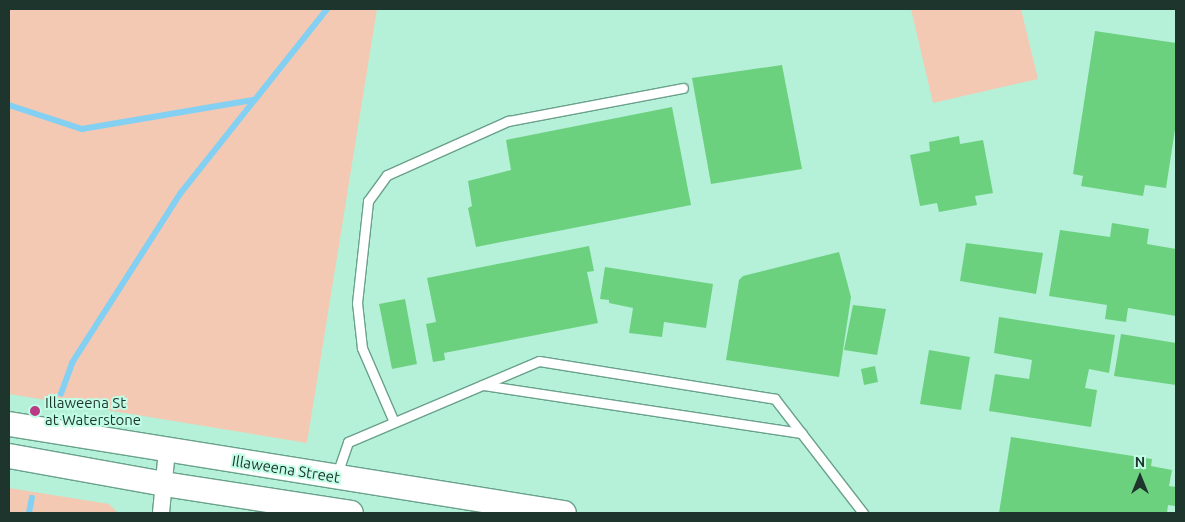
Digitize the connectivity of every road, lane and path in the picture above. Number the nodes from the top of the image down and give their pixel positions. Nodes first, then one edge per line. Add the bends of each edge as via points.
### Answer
1 (683, 88) dead end
2 (483, 385) junction
3 (394, 422) junction
4 (9, 424) edge
5 (801, 432) junction
6 (167, 450) junction
7 (9, 456) edge
8 (336, 477) junction
9 (164, 484) junction
10 (161, 513) edge
11 (350, 513) edge
12 (564, 513) edge
13 (863, 513) edge

1 - 3 lane via 508,120 387,175 368,201 357,303 362,348
2 - 3 lane
2 - 5 lane
2 - 5 lane via 539,361 775,399
3 - 8 lane via 348,442
4 - 6 main road, Illaweena Street
5 - 13 lane
6 - 8 main road, Illaweena Street
6 - 9 street
7 - 9 main road
8 - 11 main road
8 - 12 main road, Illaweena Street
9 - 10 street
9 - 11 main road

